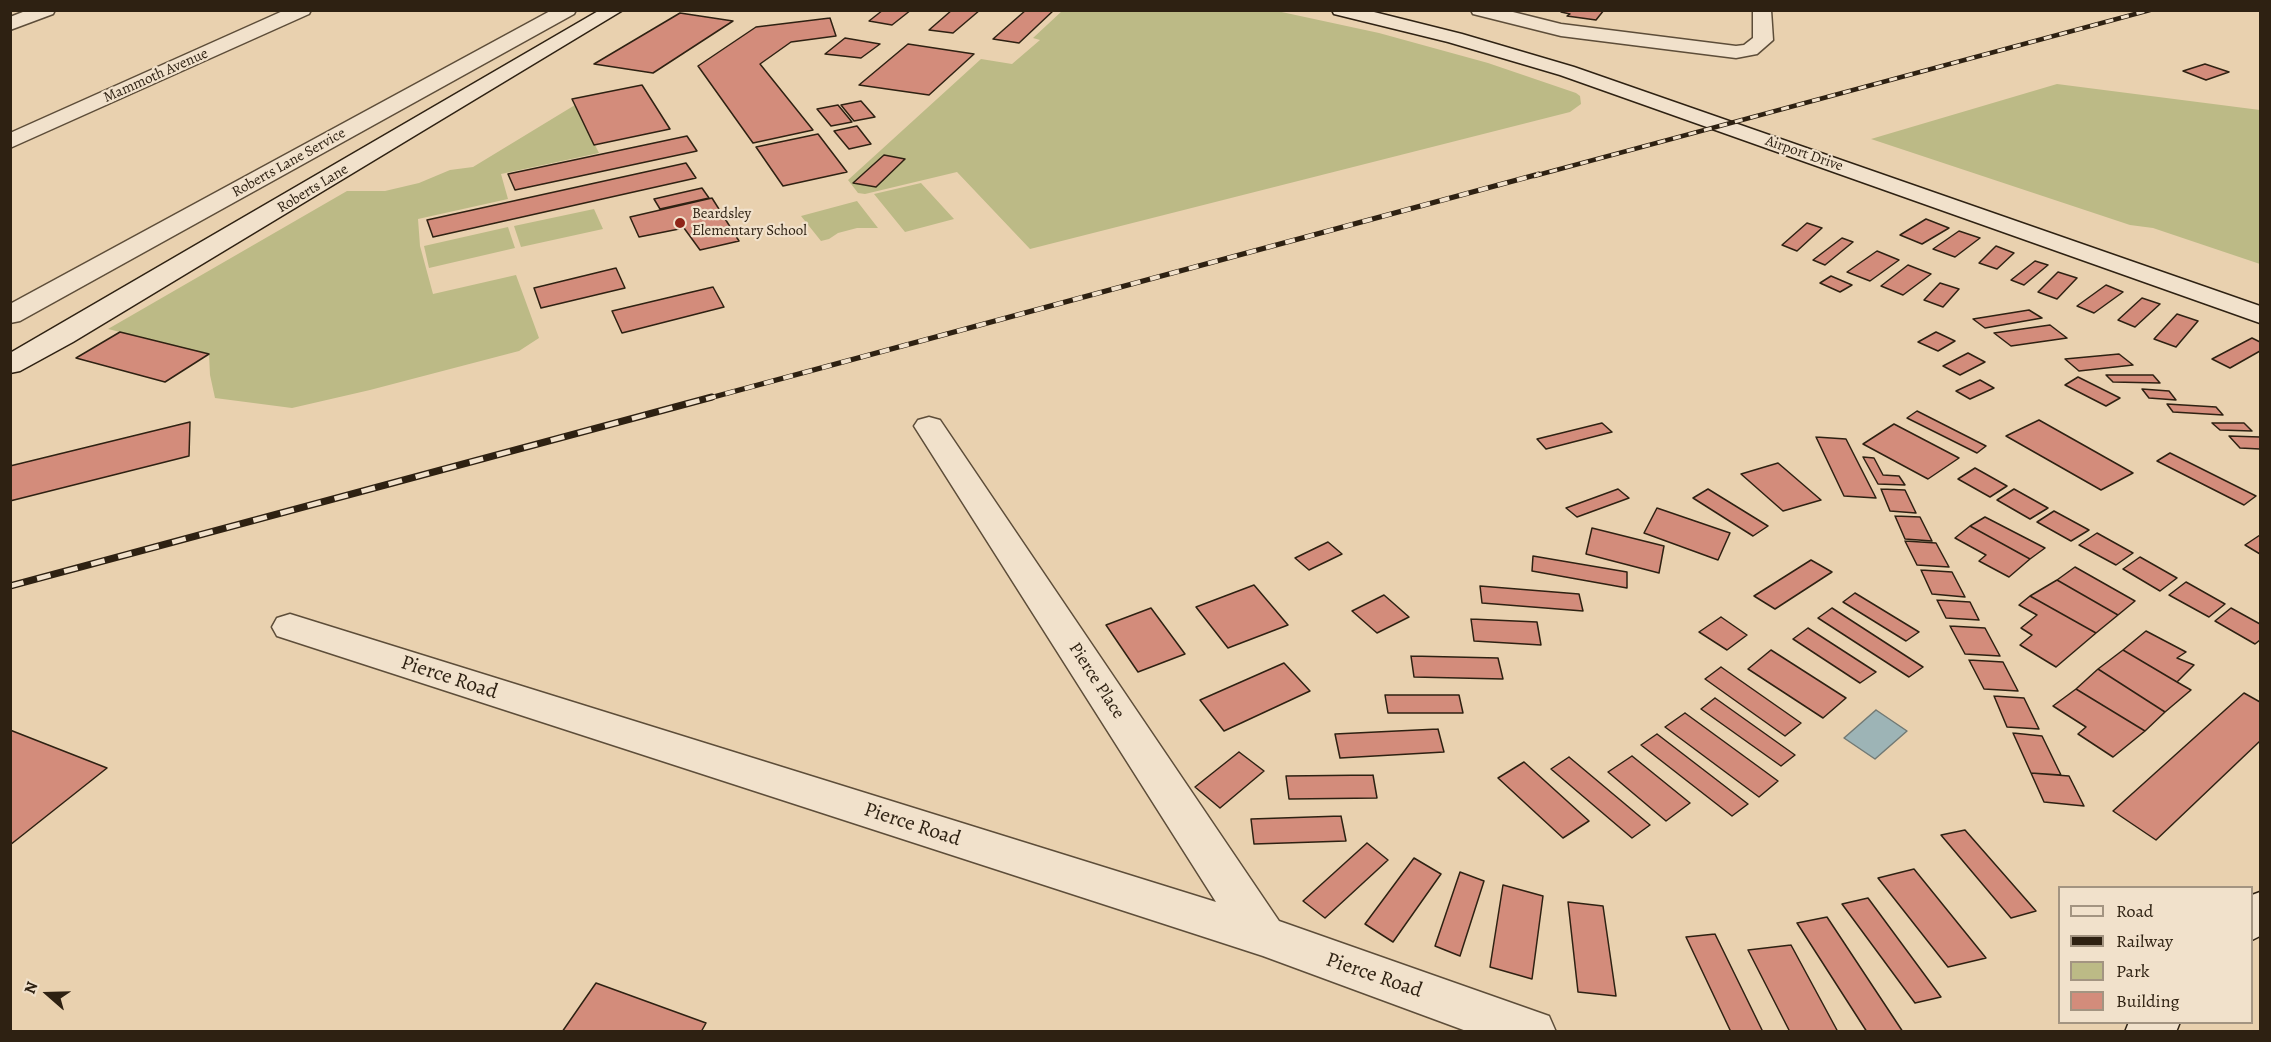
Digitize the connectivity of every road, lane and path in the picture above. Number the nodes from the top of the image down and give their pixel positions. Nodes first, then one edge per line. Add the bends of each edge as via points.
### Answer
1 (46, 10) edge
2 (302, 10) edge
3 (567, 10) edge
4 (614, 10) edge
5 (1341, 10) edge
6 (1402, 10) edge
7 (1480, 10) edge
8 (1762, 10) edge
9 (10, 24) edge
10 (10, 141) edge
11 (2238, 285) dead end
12 (10, 315) edge
13 (2260, 315) edge
14 (10, 365) edge
15 (929, 426) dead end
16 (290, 627) dead end
17 (1263, 936) junction
18 (1532, 1032) edge

1 - 9 street
2 - 10 street, Mammoth Avenue
3 - 12 street, Roberts Lane Service
4 - 14 street, Roberts Lane
5 - 13 street, Airport Drive via 1576,74
6 - 11 street, Airport Drive via 1607,68
7 - 8 street via 1561,30 1736,52 1750,50 1763,40
15 - 17 street, Pierce Place
16 - 17 street, Pierce Road
17 - 18 street, Pierce Road

